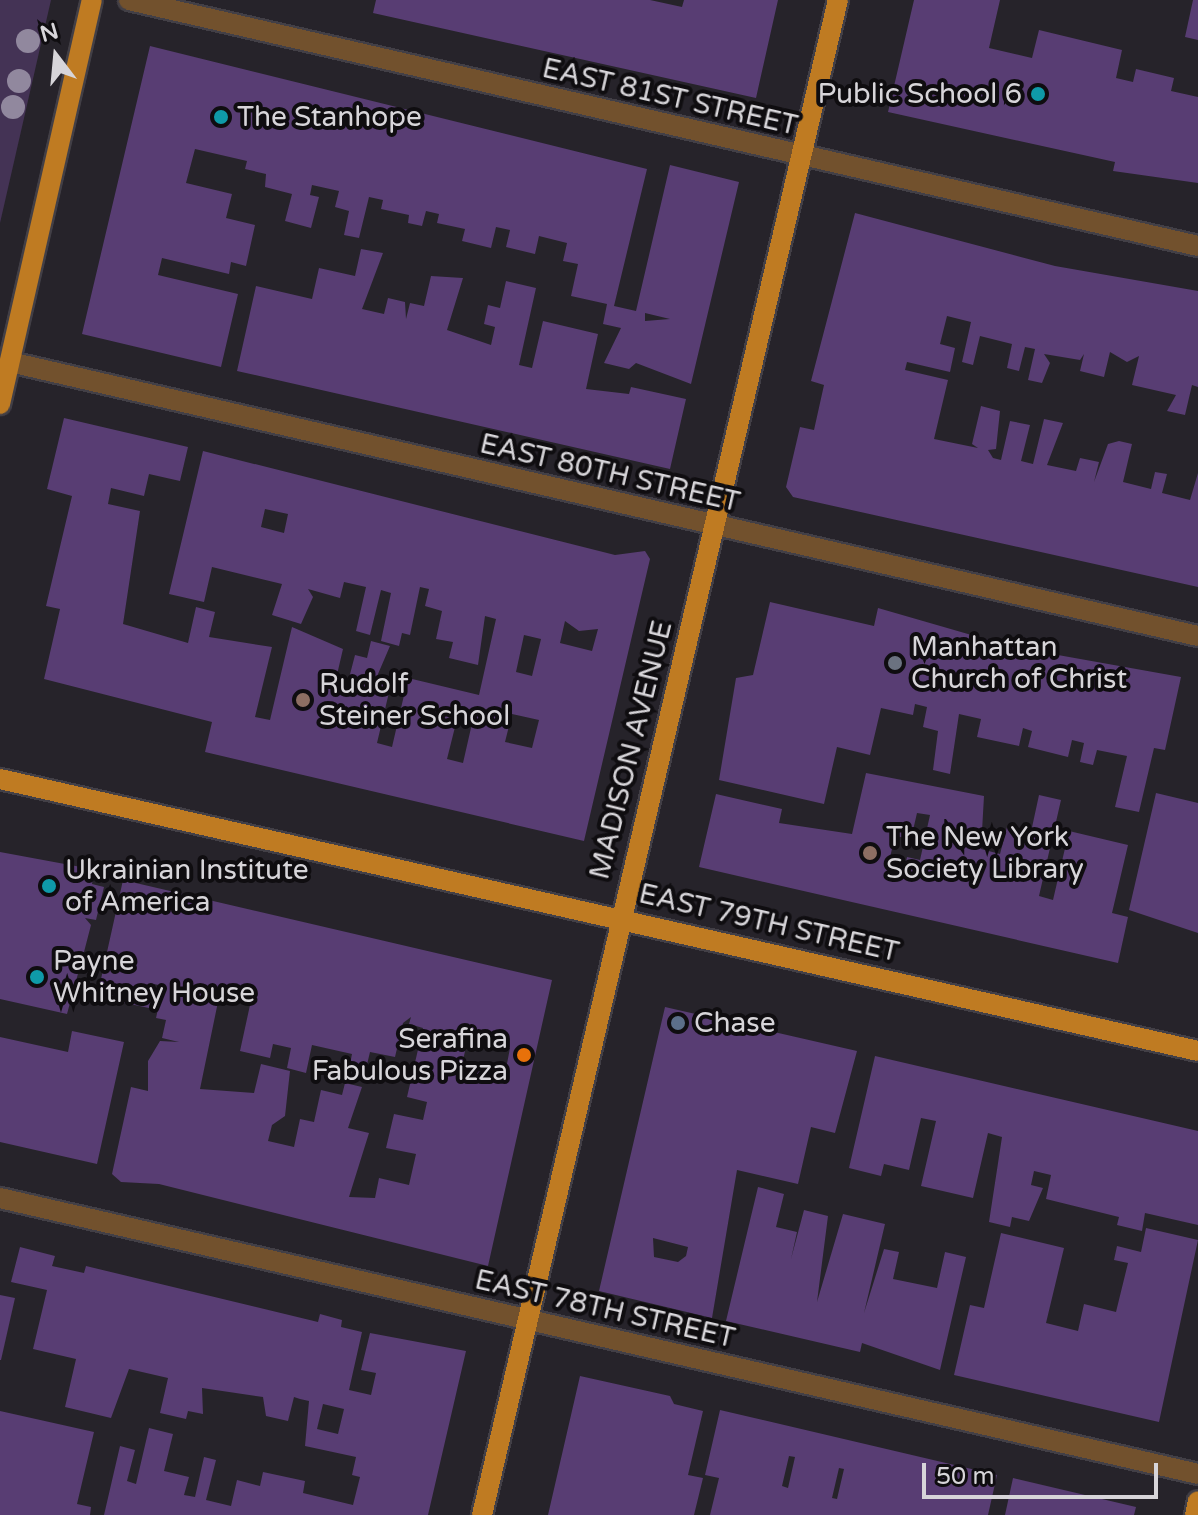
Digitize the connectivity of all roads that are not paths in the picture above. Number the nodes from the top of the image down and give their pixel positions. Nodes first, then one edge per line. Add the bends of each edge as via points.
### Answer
1 (92, 0) edge
2 (129, 0) edge
3 (838, 0) edge
4 (801, 156) junction
5 (1198, 246) edge
6 (10, 362) junction
7 (0, 404) edge
8 (716, 526) junction
9 (1198, 636) edge
10 (0, 779) edge
11 (619, 917) junction
12 (1198, 1051) edge
13 (0, 1198) edge
14 (528, 1320) junction
15 (1198, 1474) edge
16 (1198, 1501) edge
17 (482, 1515) edge
18 (1195, 1515) edge

1 - 6 main road
2 - 4 street, EAST 81ST STREET
3 - 4 main road, MADISON AVENUE
4 - 5 street, EAST 81ST STREET
4 - 8 main road, MADISON AVENUE
6 - 7 main road
6 - 8 street, EAST 80TH STREET
8 - 9 street, EAST 80TH STREET
8 - 11 main road, MADISON AVENUE
10 - 11 main road, EAST 79TH STREET
11 - 12 main road, EAST 79TH STREET
11 - 14 main road, MADISON AVENUE
13 - 14 street, EAST 78TH STREET
14 - 15 street, EAST 78TH STREET
14 - 17 main road, MADISON AVENUE
16 - 18 main road

